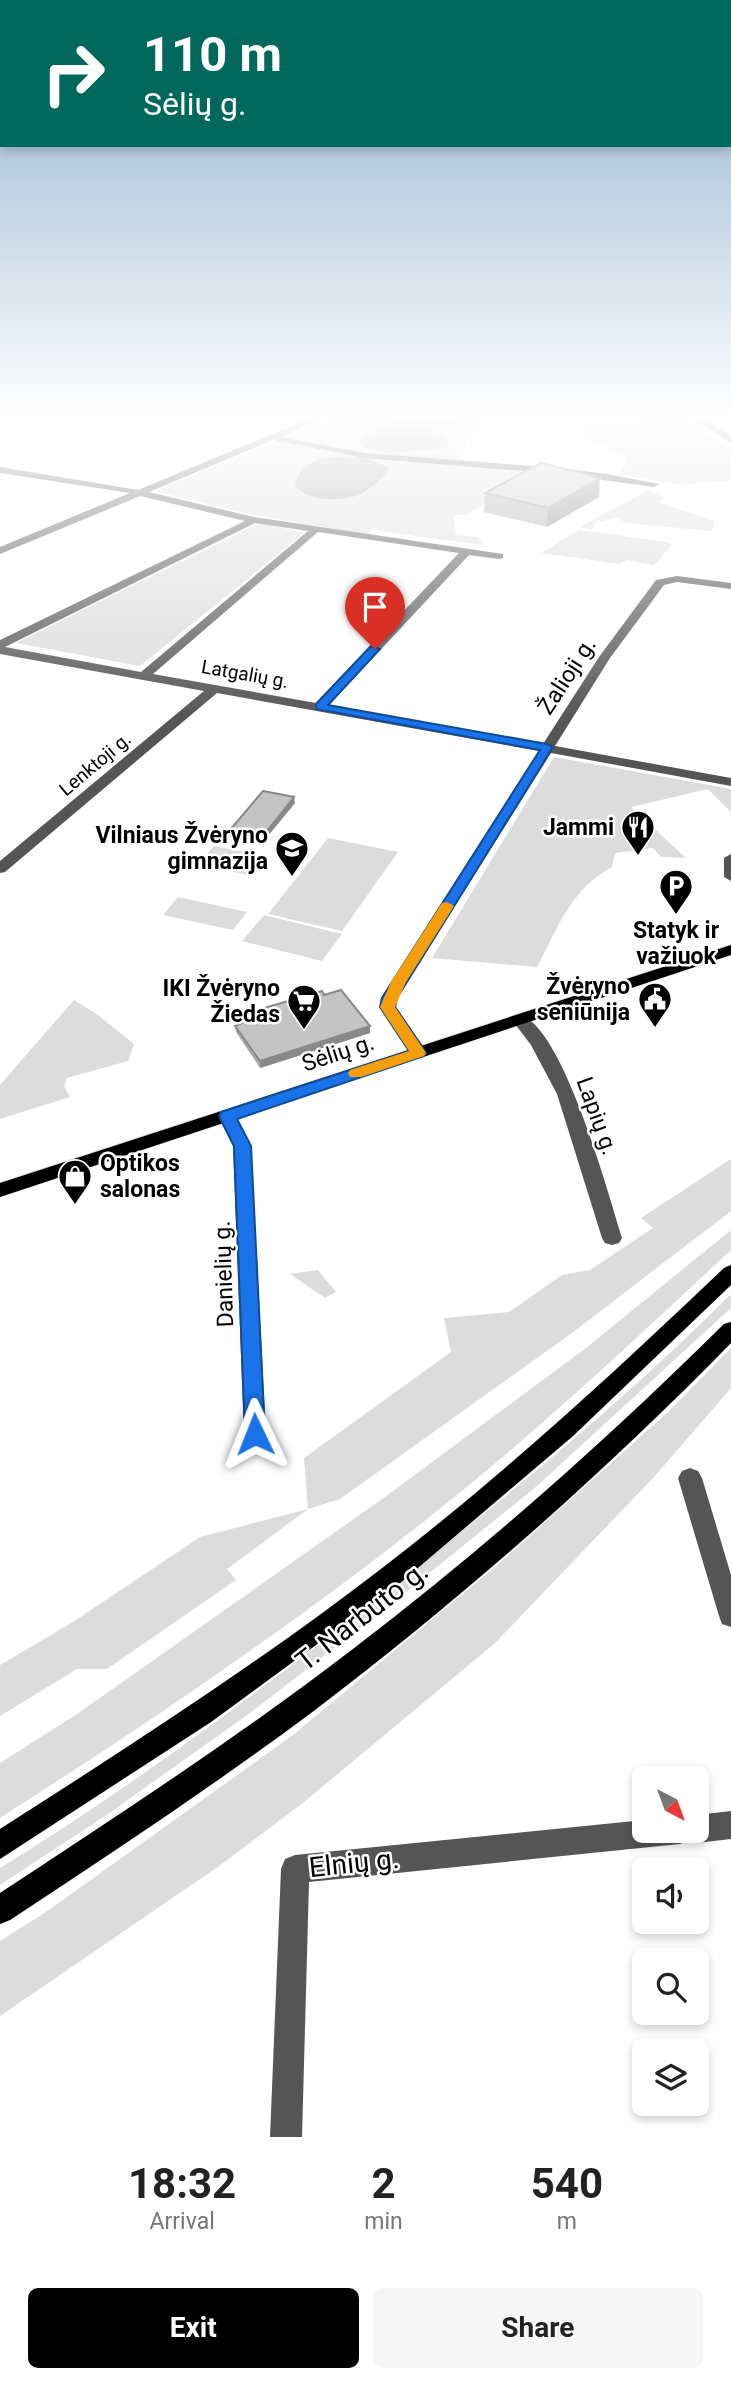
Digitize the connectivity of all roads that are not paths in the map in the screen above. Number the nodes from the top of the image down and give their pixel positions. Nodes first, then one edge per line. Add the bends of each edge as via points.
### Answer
1 (76, 519) edge
2 (249, 519) edge
3 (254, 520) junction
4 (316, 529) junction
5 (0, 551) edge
6 (466, 552) junction
7 (499, 556) dead end
8 (731, 586) edge
9 (0, 649) edge
10 (145, 675) junction
11 (215, 688) junction
12 (320, 707) junction
13 (547, 747) junction
14 (731, 782) edge
15 (731, 858) edge
16 (0, 869) edge
17 (731, 877) edge
18 (731, 950) edge
19 (520, 1020) junction
20 (419, 1053) junction
21 (227, 1116) junction
22 (0, 1190) edge
23 (612, 1238) dead end
24 (731, 1273) edge
25 (731, 1330) edge
26 (255, 1434) dead end
27 (690, 1478) dead end
28 (731, 1616) edge
29 (731, 1825) edge
30 (709, 1828) edge
31 (632, 1835) edge
32 (0, 1845) edge
33 (0, 1910) edge
34 (286, 2137) edge

1 - 5 street
2 - 3 street
3 - 4 street
3 - 9 street
4 - 6 street
4 - 10 street
6 - 7 street
6 - 12 street
8 - 13 street, Žalioji g. via 667,579 655,587
9 - 10 street, Latgalių g.
10 - 11 street, Latgalių g.
11 - 12 street, Latgalių g.
11 - 16 street, Lenktoji g.
12 - 13 street, Latgalių g.
13 - 14 street, Latgalių g.
13 - 20 street, Žalioji g. via 389,998 388,1007
15 - 17 street
18 - 19 main road, Sėlių g.
19 - 20 main road, Sėlių g.
19 - 23 street, Lapių g. via 533,1033 560,1082
20 - 21 main road, Sėlių g.
21 - 22 main road, Sėlių g.
21 - 26 street, Danielių g. via 242,1146
24 - 32 main road, T. Narbuto g. via 637,1366 400,1568 269,1666
25 - 33 main road, T. Narbuto g. via 672,1391 433,1602 304,1702
27 - 28 street
29 - 30 street
31 - 34 street, Elnių g. via 295,1869

